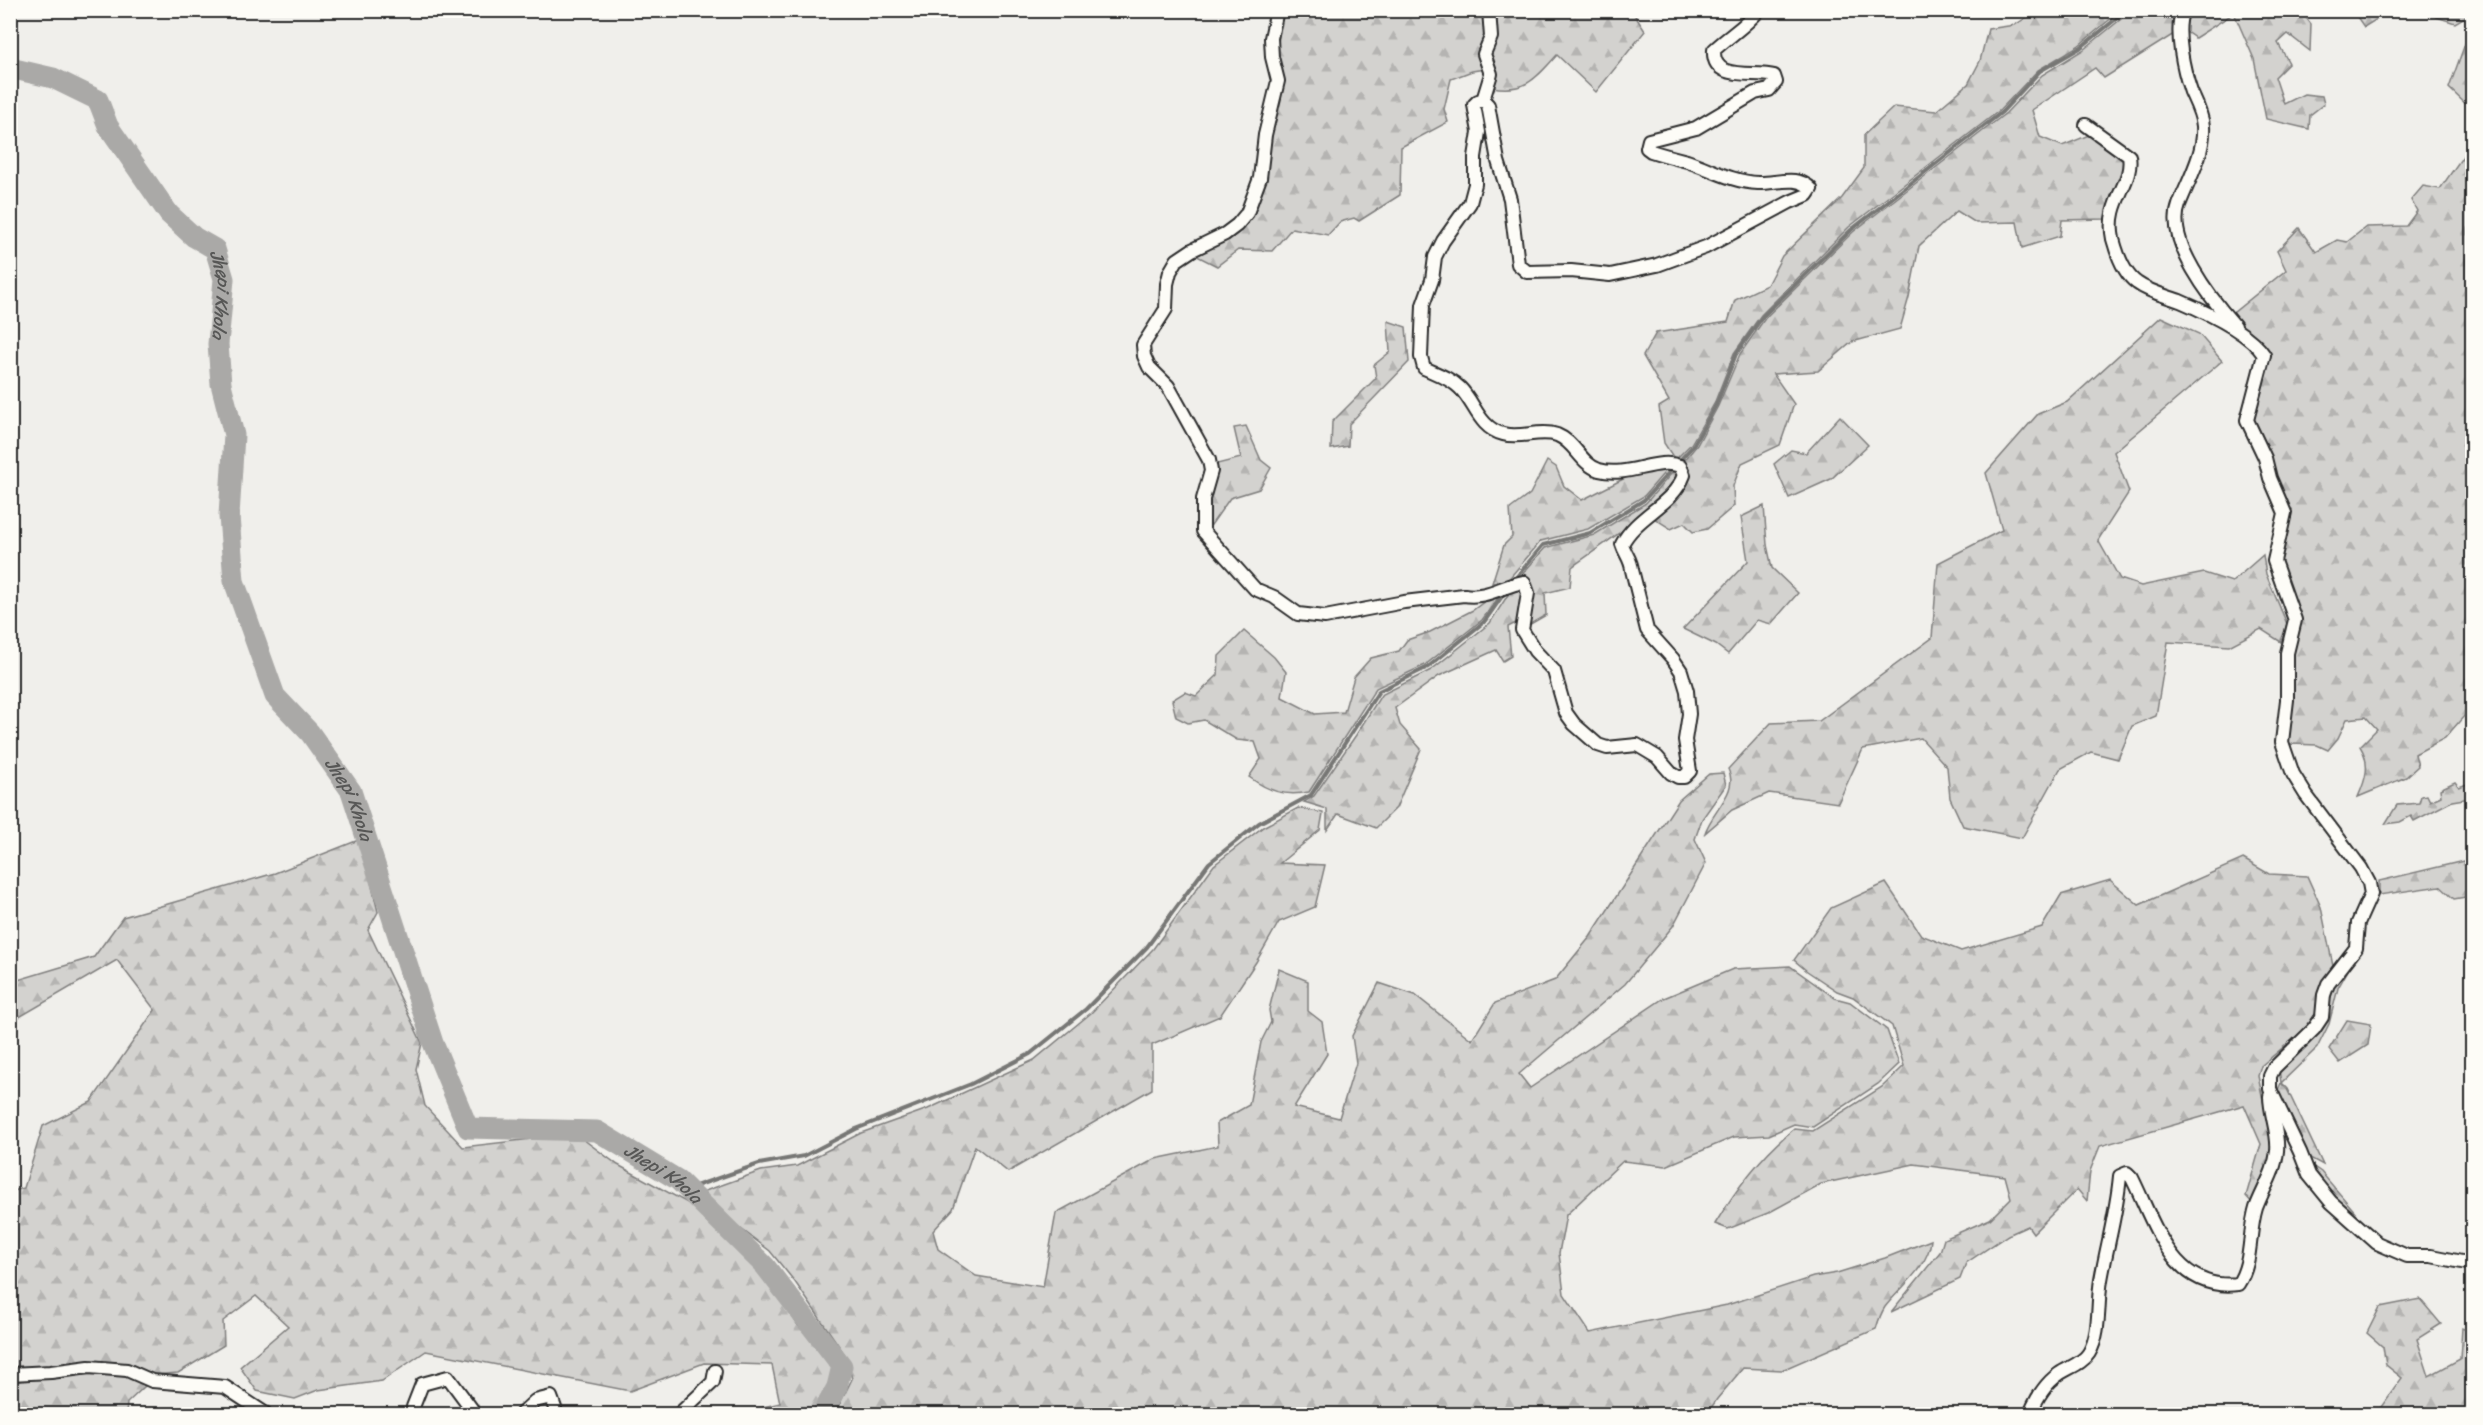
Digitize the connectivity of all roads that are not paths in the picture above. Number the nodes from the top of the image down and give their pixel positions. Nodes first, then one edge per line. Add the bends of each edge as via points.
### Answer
1 (1277, 10) edge
2 (1489, 10) edge
3 (1759, 10) edge
4 (2183, 10) edge
5 (1483, 100) junction
6 (2086, 125) dead end
7 (2241, 333) junction
8 (2270, 1089) junction
9 (2472, 1264) edge
10 (715, 1371) dead end
11 (10, 1374) edge
12 (266, 1414) edge
13 (415, 1414) edge
14 (473, 1414) edge
15 (521, 1414) edge
16 (554, 1414) edge
17 (679, 1414) edge
18 (2030, 1414) edge

1 - 5 street via 1271,38 1278,81 1260,178 1247,213 1225,234 1178,260 1167,284 1166,309 1143,345 1149,368 1168,386 1209,460 1203,531 1255,589 1275,597 1298,614 1325,617 1404,602 1480,596 1524,582 1528,593 1522,630 1554,671 1566,713 1574,724 1598,745 1637,745 1657,757 1671,773 1684,777 1690,771 1685,740 1687,691 1677,665 1647,630 1632,561 1622,544 1635,526 1680,485 1684,475 1680,466 1671,463 1633,472 1610,472 1589,466 1567,441 1556,435 1503,435 1480,419 1455,382 1424,368 1422,363 1422,305 1432,280 1435,257 1473,195 1479,132 1474,105
2 - 5 street via 1491,37 1484,54 1491,74
3 - 5 street via 1714,50 1714,58 1724,70 1736,75 1766,74 1774,76 1776,82 1769,90 1755,93 1696,128 1649,140 1647,148 1739,181 1797,181 1811,189 1807,195 1706,247 1657,265 1610,275 1527,272 1521,268 1510,199 1498,161 1488,105
4 - 7 street via 2180,31 2185,69 2203,127 2200,148 2178,207 2178,236 2191,265
6 - 7 street via 2129,156 2131,168 2111,220 2117,253 2126,270 2136,283 2202,311
7 - 8 street via 2264,356 2247,420 2285,513 2274,561 2295,620 2287,653 2282,742 2293,774 2361,868 2371,894 2358,923 2356,948 2324,994 2322,1017 2274,1068
8 - 9 street via 2309,1175 2331,1202 2377,1243 2407,1256
8 - 18 street via 2278,1150 2250,1233 2246,1273 2238,1284 2206,1282 2176,1262 2132,1178 2127,1173 2120,1176 2090,1352 2051,1381
10 - 17 street via 713,1382
11 - 12 street via 89,1367 127,1370 152,1381 225,1387
13 - 14 street via 413,1407 422,1384 448,1377
15 - 16 street via 535,1401 551,1397

